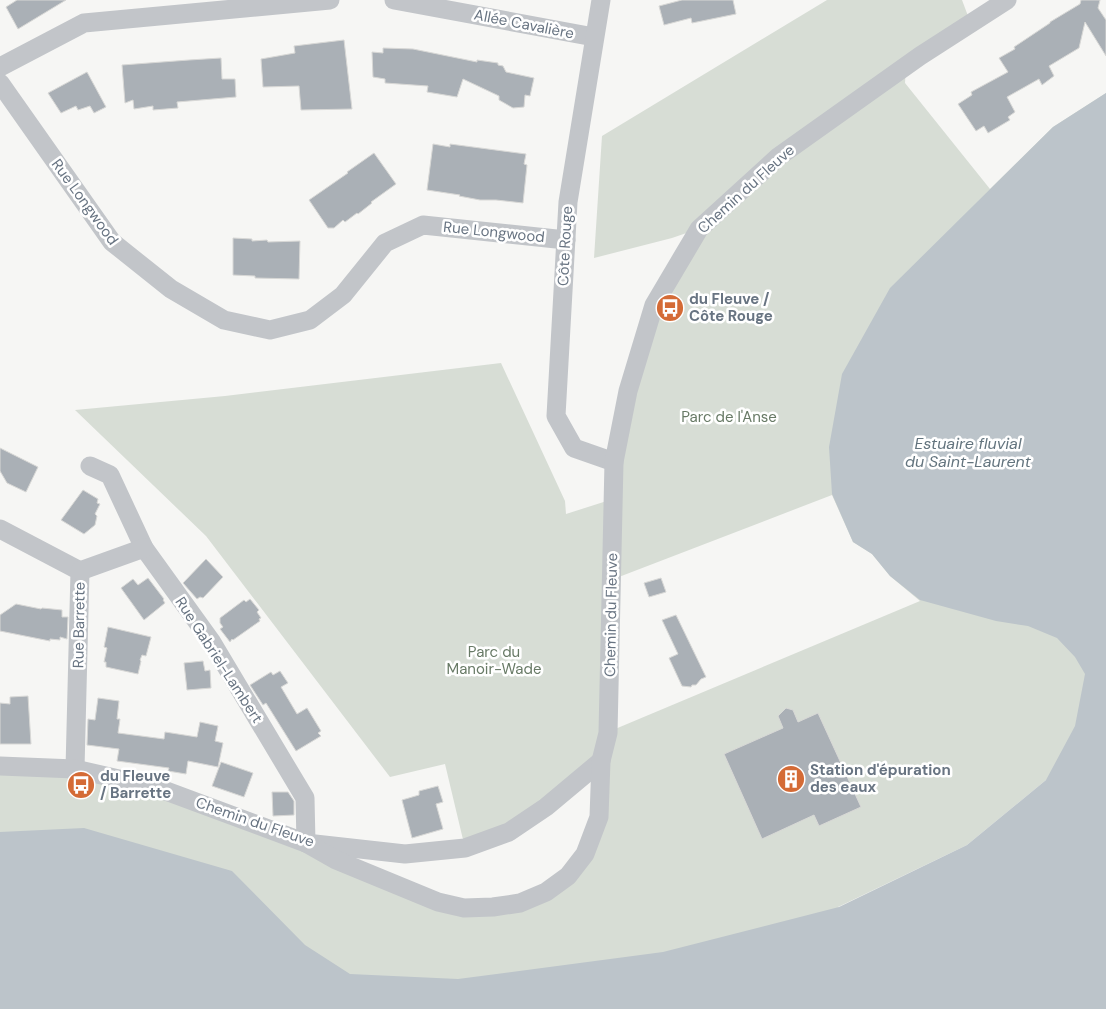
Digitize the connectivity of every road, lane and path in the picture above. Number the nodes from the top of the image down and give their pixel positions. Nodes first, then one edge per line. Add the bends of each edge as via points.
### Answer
1 (330, 0) edge
2 (394, 0) edge
3 (600, 0) edge
4 (1007, 0) edge
5 (594, 38) junction
6 (0, 67) edge
7 (0, 82) edge
8 (566, 240) junction
9 (614, 462) junction
10 (90, 466) dead end
11 (0, 528) edge
12 (144, 548) junction
13 (80, 571) junction
14 (601, 761) junction
15 (0, 766) edge
16 (75, 769) junction
17 (306, 843) junction

1 - 6 street via 84,23
2 - 5 street, Allée Cavalière
3 - 5 street, Côte Rouge
4 - 9 street, Chemin du Fleuve via 920,56 778,156 699,229 654,305 628,391
5 - 8 street, Côte Rouge via 568,202
7 - 8 street, Rue Longwood via 112,242 170,289 224,320 270,330 310,320 343,295 385,243 423,225
8 - 9 street, Côte Rouge via 556,416 574,448
9 - 14 street, Chemin du Fleuve via 608,732
10 - 12 street, Rue Gabriel-Lambert via 110,476
11 - 13 street, Rue Barrette
12 - 13 street
12 - 17 street, Rue Gabriel-Lambert via 211,640 305,798
13 - 16 street, Rue Barrette
14 - 17 street, Chemin du Fleuve via 546,807 509,832 465,848 405,854
14 - 17 street via 599,817 585,854 568,876 546,892 520,903 493,908 464,908 438,902 336,860
15 - 16 street, Chemin du Fleuve
16 - 17 street, Chemin du Fleuve via 158,788

